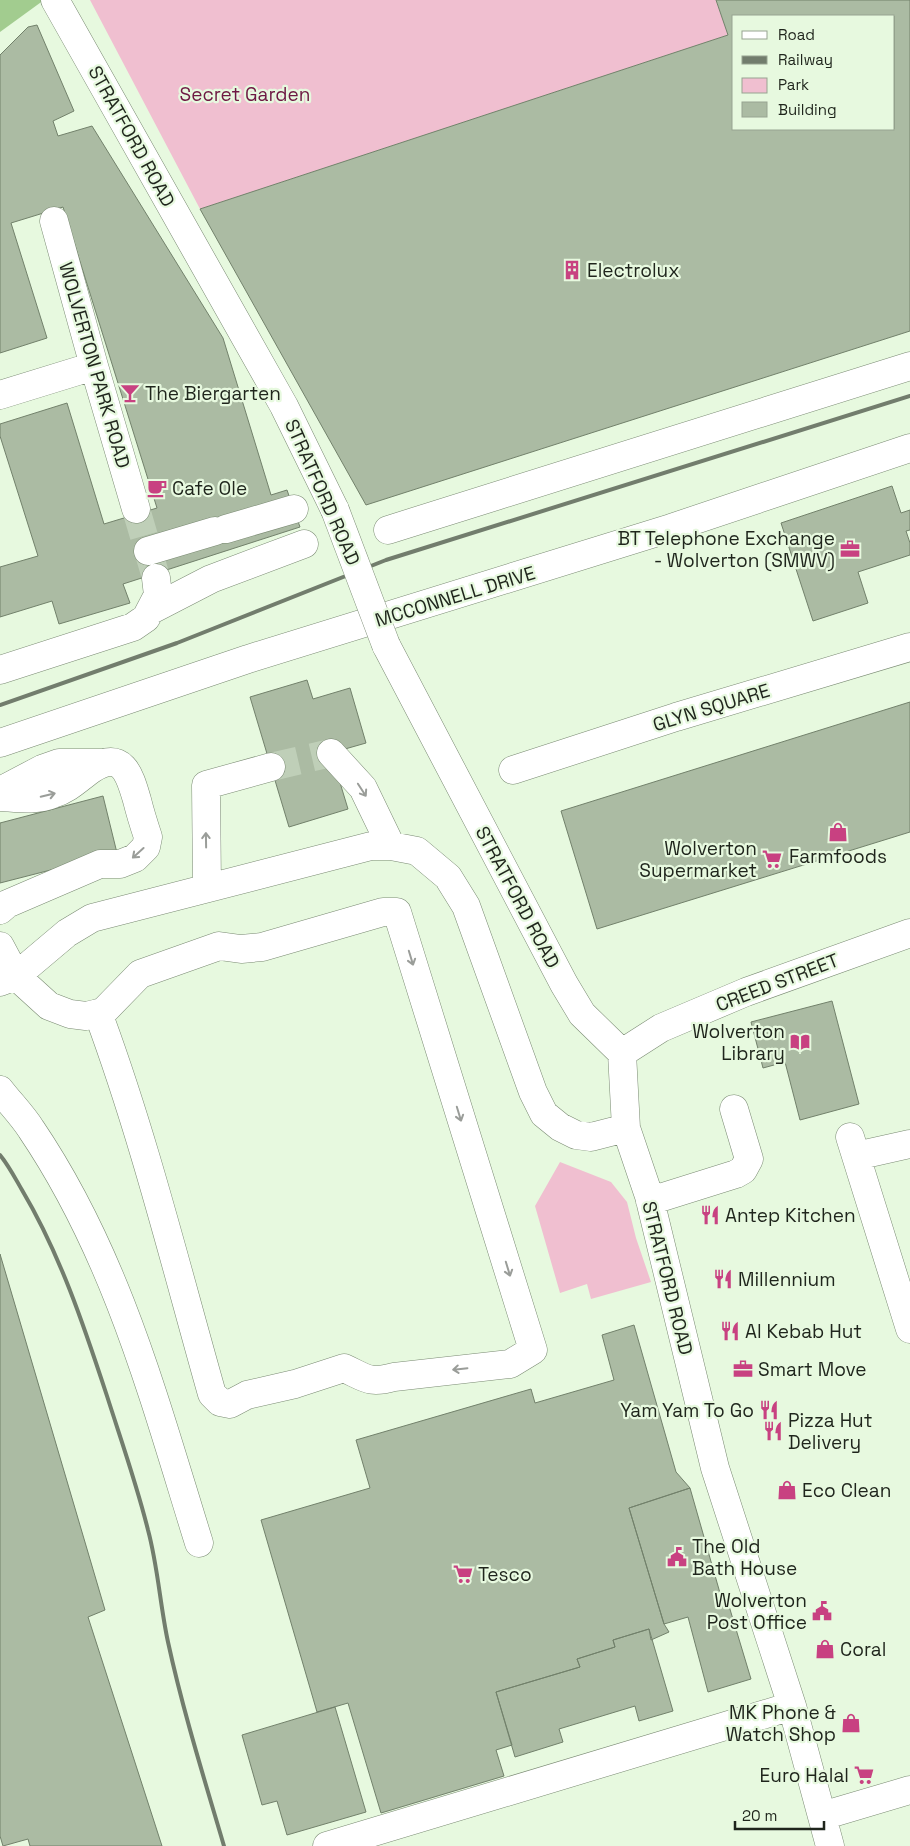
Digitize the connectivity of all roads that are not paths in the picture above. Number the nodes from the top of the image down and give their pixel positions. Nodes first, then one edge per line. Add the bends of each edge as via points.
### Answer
1 (55, 0) edge
2 (54, 221) dead end
3 (94, 366) junction
4 (910, 366) edge
5 (0, 395) edge
6 (910, 448) edge
7 (136, 509) tunnel mouth
8 (294, 509) dead end
9 (388, 530) dead end
10 (304, 544) dead end
11 (148, 550) dead end
12 (156, 578) tunnel mouth
13 (151, 610) junction
14 (910, 647) edge
15 (0, 670) edge
16 (0, 742) edge
17 (331, 753) dead end
18 (102, 763) junction
19 (271, 767) tunnel mouth
20 (513, 770) dead end
21 (0, 791) edge
22 (0, 798) edge
23 (391, 846) junction
24 (207, 888) junction
25 (0, 910) edge
26 (910, 933) edge
27 (0, 946) edge
28 (8, 979) edge
29 (98, 1013) junction
30 (622, 1053) junction
31 (0, 1090) edge
32 (734, 1110) dead end
33 (626, 1128) junction
34 (910, 1144) edge
35 (650, 1201) junction
36 (910, 1329) edge
37 (199, 1543) dead end
38 (792, 1706) junction
39 (910, 1790) edge
40 (822, 1816) junction
41 (327, 1846) edge
42 (830, 1846) edge

1 - 30 street, STRATFORD ROAD, bridge via 284,406 340,522 383,638 548,955 582,1014
2 - 3 street, WOLVERTON PARK ROAD
3 - 5 street
3 - 7 street, WOLVERTON PARK ROAD
4 - 9 street
6 - 16 street, MCCONNELL DRIVE via 671,528 248,659
8 - 11 street
10 - 13 street via 211,579
12 - 13 street via 158,595
13 - 15 street via 133,628
14 - 20 street, GLYN SQUARE
17 -> 23 street via 363,788
18 - 21 street via 59,763
22 -> 18 street via 20,800 51,795 66,789
18 -> 25 street via 112,762 129,774 148,837 146,847 135,858 120,864 100,864
24 -> 19 street via 206,785
23 - 24 street via 371,846
23 - 33 street via 417,851 448,876 466,906 533,1092 544,1114 560,1127 591,1137
24 - 28 street via 92,918 67,933
26 - 30 street, CREED STREET via 746,992 662,1028
27 - 28 street
28 - 29 street via 49,1006 70,1014 86,1016
29 -> 29 street via 103,1012 140,974 219,946 262,947 383,912 396,912 533,1350 510,1364 394,1376 379,1381 366,1380 344,1368 248,1395 230,1404 220,1402 212,1394 117,1064
30 - 33 street, STRATFORD ROAD
31 - 37 street via 31,1127 66,1186 116,1288 139,1350
32 - 35 street via 749,1159 744,1170
33 - 35 street, STRATFORD ROAD
34 - 36 street via 853,1147
35 - 38 street, STRATFORD ROAD via 715,1468
38 - 40 street, STRATFORD ROAD
38 - 41 street
39 - 40 street
40 - 42 street, STRATFORD ROAD

